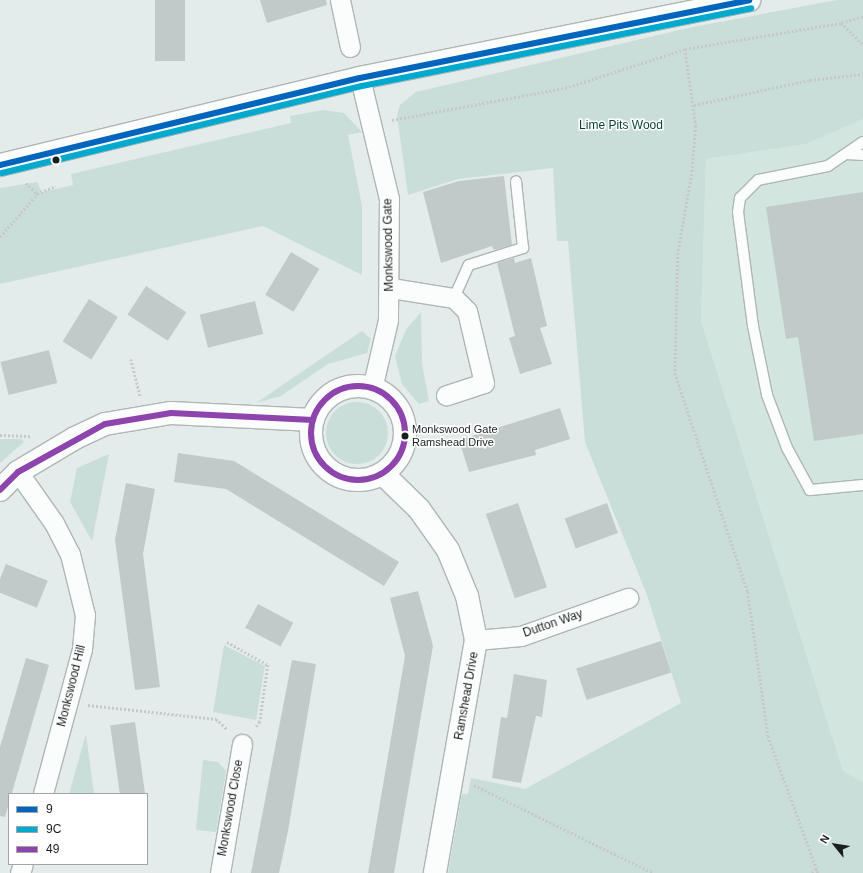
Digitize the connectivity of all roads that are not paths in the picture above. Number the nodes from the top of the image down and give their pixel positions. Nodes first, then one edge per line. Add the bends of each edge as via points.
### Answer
1 (340, 0) edge
2 (749, 0) edge
3 (350, 47) dead end
4 (360, 78) junction
5 (863, 142) edge
6 (847, 154) junction
7 (863, 155) edge
8 (0, 166) edge
9 (516, 181) dead end
10 (391, 288) junction
11 (454, 298) junction
12 (372, 389) junction
13 (446, 395) dead end
14 (313, 420) junction
15 (18, 472) junction
16 (383, 474) junction
17 (863, 485) edge
18 (0, 490) edge
19 (628, 598) dead end
20 (476, 640) junction
21 (242, 744) road end
22 (43, 793) edge
23 (220, 873) edge
24 (435, 873) edge

1 - 3 street
2 - 4 street
4 - 8 street
4 - 10 street, Monkswood Gate via 390,199
5 - 6 lane
6 - 7 lane
6 - 17 lane via 828,166 758,180 740,198 738,212 753,326 767,395 787,448 810,490
9 - 11 lane via 523,248 469,265
10 - 11 street
10 - 12 street, Monkswood Gate via 384,348
11 - 13 street via 467,311 484,383
12 - 14 street via 355,386 331,394
12 - 16 street via 392,401 404,425 401,453
14 - 15 street via 171,413 105,424
14 - 16 street via 314,451 330,472 357,481
15 - 18 street
15 - 22 street, Monkswood Hill via 54,523 70,554 85,615 83,642
16 - 20 street, Ramshead Drive via 419,509 448,550 467,596
19 - 20 street, Dutton Way via 521,636
20 - 24 street, Ramshead Drive
21 - 23 street, Monkswood Close

